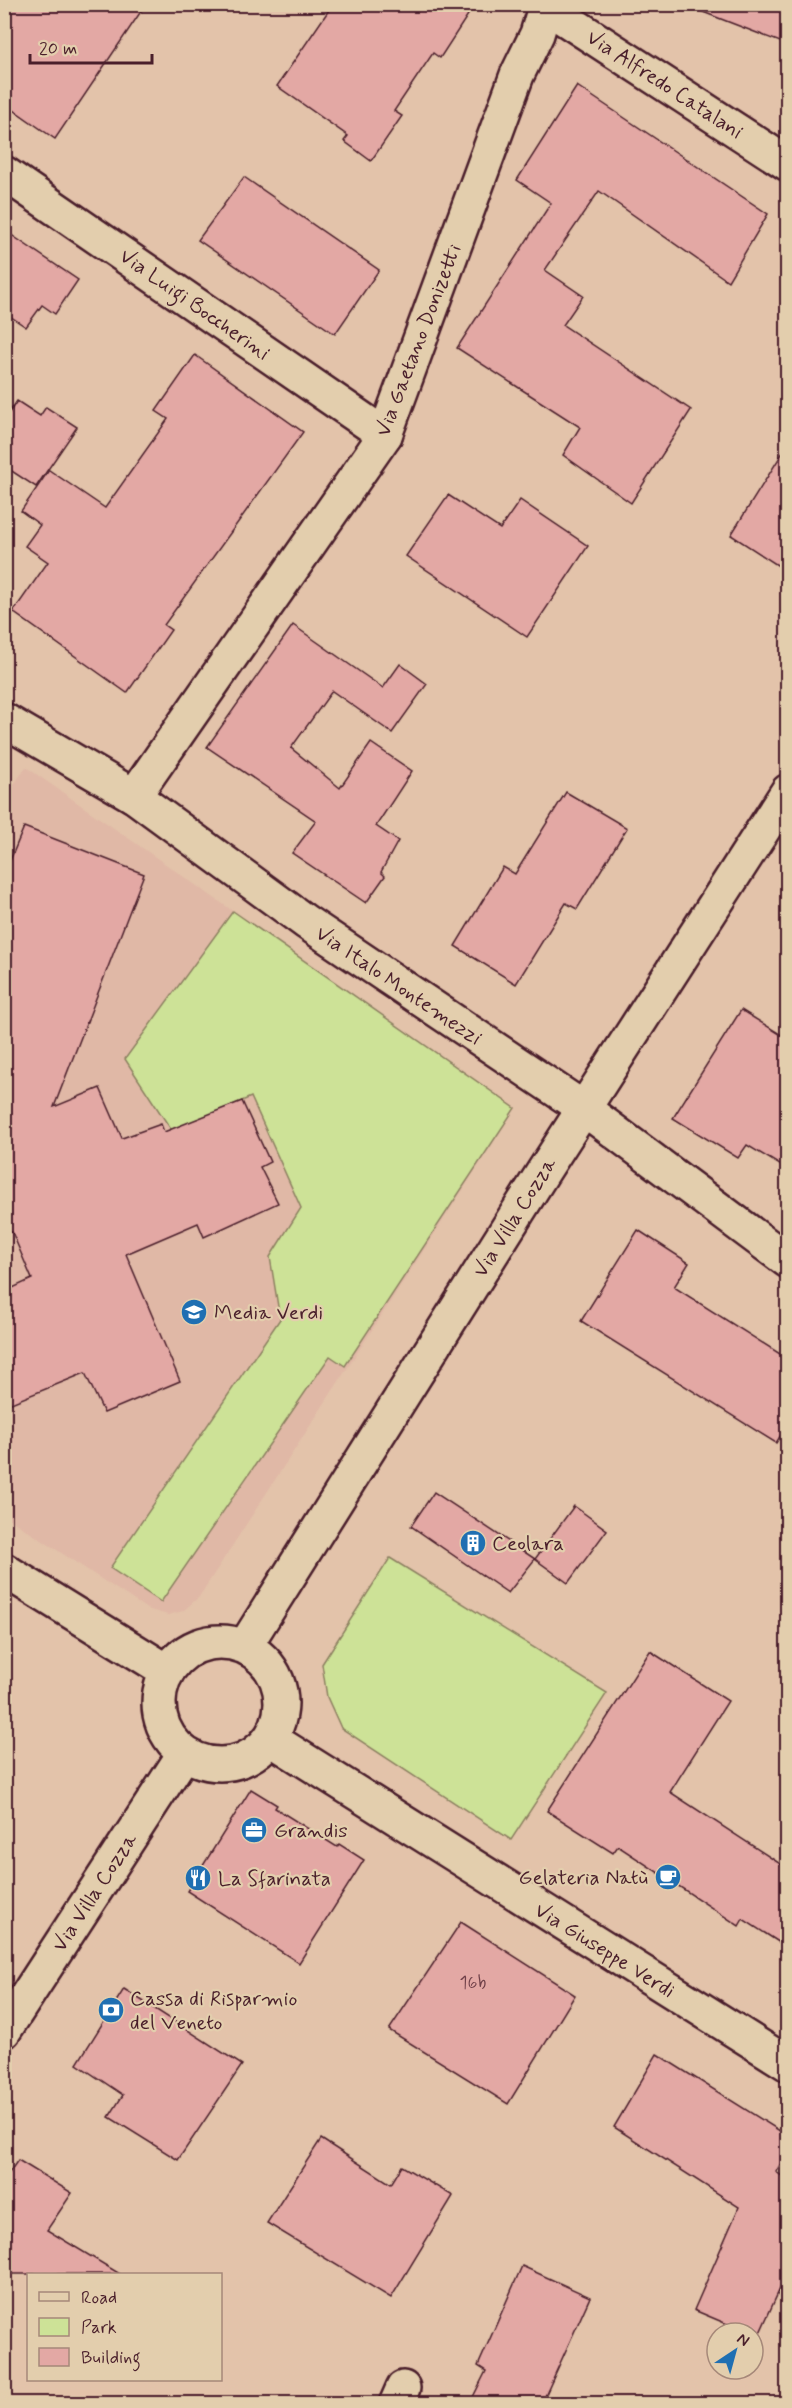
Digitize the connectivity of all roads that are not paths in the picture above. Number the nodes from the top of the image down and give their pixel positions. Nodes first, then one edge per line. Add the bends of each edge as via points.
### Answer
1 (544, 5) edge
2 (788, 164) edge
3 (4, 173) edge
4 (385, 435) junction
5 (6, 723) edge
6 (788, 791) edge
7 (134, 796) junction
8 (584, 1108) junction
9 (788, 1261) edge
10 (4, 1570) edge
11 (245, 1647) junction
12 (167, 1671) junction
13 (271, 1739) junction
14 (184, 1754) junction
15 (6, 2027) edge
16 (788, 2064) edge

1 - 2 street, Via Alfredo Catalani
1 - 4 street, Via Gaetano Donizetti via 537,34 513,86
3 - 4 street, Via Luigi Boccherini
4 - 7 street, Via Gaetano Donizetti
5 - 7 street, Via Italo Montemezzi
6 - 8 street, Via Villa Cozza
7 - 8 street, Via Italo Montemezzi via 306,922
8 - 9 street, Via Italo Montemezzi
8 - 11 street, Via Villa Cozza
10 - 12 street
11 - 12 street via 223,1642 201,1644 182,1654
11 - 13 street via 263,1659 276,1677 281,1697 280,1719
12 - 14 street via 159,1688 158,1706 170,1741
13 - 14 street via 260,1751 231,1765 214,1765
13 - 16 street, Via Giuseppe Verdi
14 - 15 street, Via Villa Cozza

